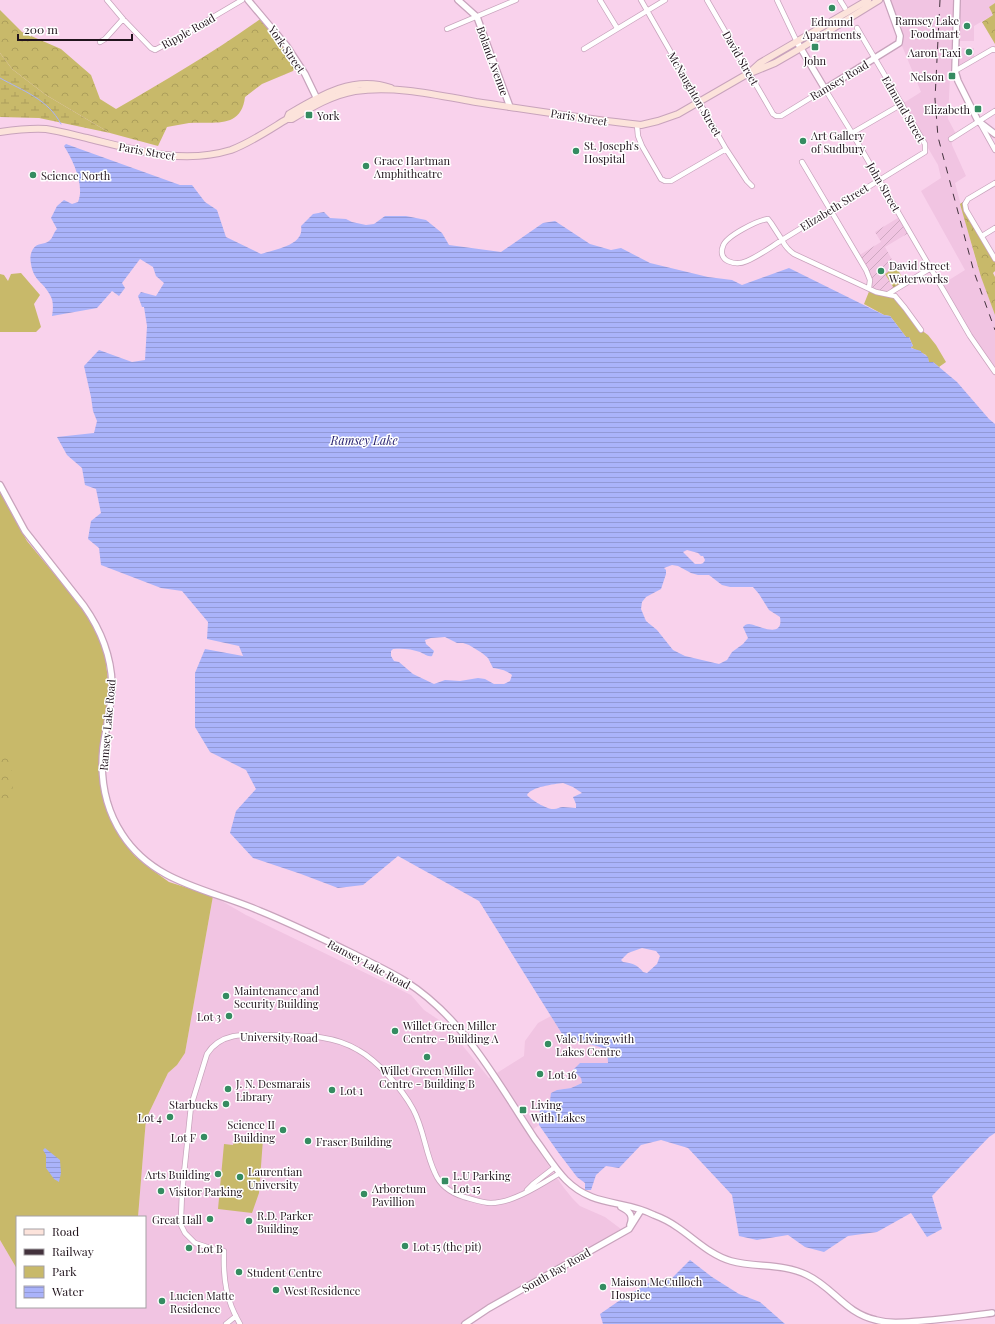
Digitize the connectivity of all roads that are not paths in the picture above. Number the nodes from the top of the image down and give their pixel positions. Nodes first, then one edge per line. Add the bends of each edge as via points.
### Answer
1 (107, 0) edge
2 (242, 0) edge
3 (248, 0) edge
4 (458, 0) edge
5 (516, 0) edge
6 (600, 0) edge
7 (641, 0) edge
8 (665, 0) edge
9 (707, 0) edge
10 (777, 0) edge
11 (840, 0) edge
12 (868, 0) edge
13 (879, 0) edge
14 (887, 0) edge
15 (957, 0) edge
16 (845, 8) dead end
17 (647, 11) junction
18 (477, 17) junction
19 (123, 19) junction
20 (617, 28) junction
21 (857, 28) dead end
22 (447, 29) dead end
23 (100, 42) dead end
24 (797, 42) junction
25 (801, 48) junction
26 (584, 49) dead end
27 (995, 50) edge
28 (875, 58) junction
29 (955, 71) junction
30 (750, 73) junction
31 (825, 89) junction
32 (318, 100) junction
33 (700, 102) junction
34 (902, 104) junction
35 (510, 107) junction
36 (995, 112) edge
37 (776, 116) joint
38 (978, 121) junction
39 (637, 125) junction
40 (0, 132) edge
41 (852, 133) junction
42 (995, 134) edge
43 (950, 139) dead end
44 (726, 148) junction
45 (926, 150) joint
46 (995, 150) edge
47 (802, 162) dead end
48 (879, 179) junction
49 (995, 183) edge
50 (752, 186) dead end
51 (830, 209) junction
52 (995, 228) edge
53 (982, 236) junction
54 (782, 240) junction
55 (995, 259) edge
56 (931, 268) junction
57 (869, 288) junction
58 (888, 294) junction
59 (921, 330) dead end
60 (995, 372) edge
61 (0, 485) edge
62 (555, 1167) junction
63 (560, 1173) junction
64 (526, 1192) junction
65 (618, 1204) junction
66 (641, 1210) junction
67 (630, 1227) junction
68 (994, 1313) edge
69 (236, 1316) junction
70 (226, 1324) edge
71 (240, 1324) edge
72 (465, 1324) edge

1 - 19 street
2 - 19 street, Ripple Road via 155,50
3 - 32 street, York Street via 286,44
4 - 18 street, Boland Avenue
5 - 18 street
6 - 20 street
7 - 17 street, McNaughton Street
8 - 17 street
9 - 30 street, David Street
10 - 24 street, John Street
11 - 16 street
12 - 24 main road, Paris Street
13 - 25 main road, Paris Street
14 - 28 street, Ramsey Road via 900,40 897,46
15 - 29 street
17 - 20 street
17 - 33 street, McNaughton Street
18 - 22 street
18 - 35 street, Boland Avenue
19 - 23 street
20 - 26 street
21 - 28 street, Edmund Street
24 - 25 street, John Street
24 - 30 main road, Paris Street via 760,63
25 - 30 main road, Paris Street
25 - 31 street, John Street
27 - 29 street
28 - 31 street, Ramsey Road
28 - 34 street, Edmund Street
29 - 38 street
30 - 33 main road, Paris Street
30 - 37 street, David Street
31 - 37 street, Ramsey Road via 781,116
31 - 41 street, John Street
32 - 35 main road, Paris Street via 338,88 362,83
32 - 40 main road, Paris Street via 289,114 287,119 247,142 232,149 200,156 183,157 140,151 45,129
33 - 39 main road, Paris Street via 678,114
33 - 44 street, McNaughton Street
34 - 41 street
34 - 45 street, Edmund Street
35 - 39 main road, Paris Street
36 - 38 street
38 - 42 street
38 - 43 street
38 - 46 street
39 - 44 street via 642,146 665,182
41 - 48 street, John Street
44 - 50 street, McNaughton Street
45 - 48 street, Elizabeth Street
47 - 51 street
48 - 51 street, Elizabeth Street
48 - 56 street, John Street
49 - 53 street via 968,199 965,204
51 - 54 street, Elizabeth Street
51 - 57 street via 868,275
52 - 53 street
53 - 55 street
54 - 54 street, Elizabeth Street via 770,220 765,219 729,237 723,245 723,255 728,262 735,264 747,261
54 - 57 street via 794,254
56 - 58 street
56 - 60 street, John Street via 970,336
57 - 58 street
58 - 59 street via 898,300
61 - 62 street, Ramsey Lake Road via 25,532 84,606 104,640 112,686 103,748 103,782 114,819 132,847 147,862 171,878 257,909 298,928 384,969 435,1003 465,1035
62 - 63 street, Ramsey Lake Road
62 - 64 street, University Road
63 - 64 street, University Road
63 - 65 street, Ramsey Lake Road via 576,1189 589,1197
64 - 69 street, University Road via 503,1202 490,1203 455,1194 446,1188 434,1172 414,1111 404,1094 377,1065 359,1050 344,1042 305,1036 230,1036 210,1049 207,1054 191,1106 181,1218 185,1233 195,1243 224,1251 225,1289
65 - 66 street, Ramsey Lake Road
65 - 67 street via 630,1214
66 - 67 street, South Bay Road
66 - 68 street, Ramsey Lake Road via 675,1225 724,1259 743,1264 782,1267 808,1275 853,1311 879,1321 955,1318
67 - 72 street, South Bay Road
69 - 70 street
69 - 71 street, University Road

